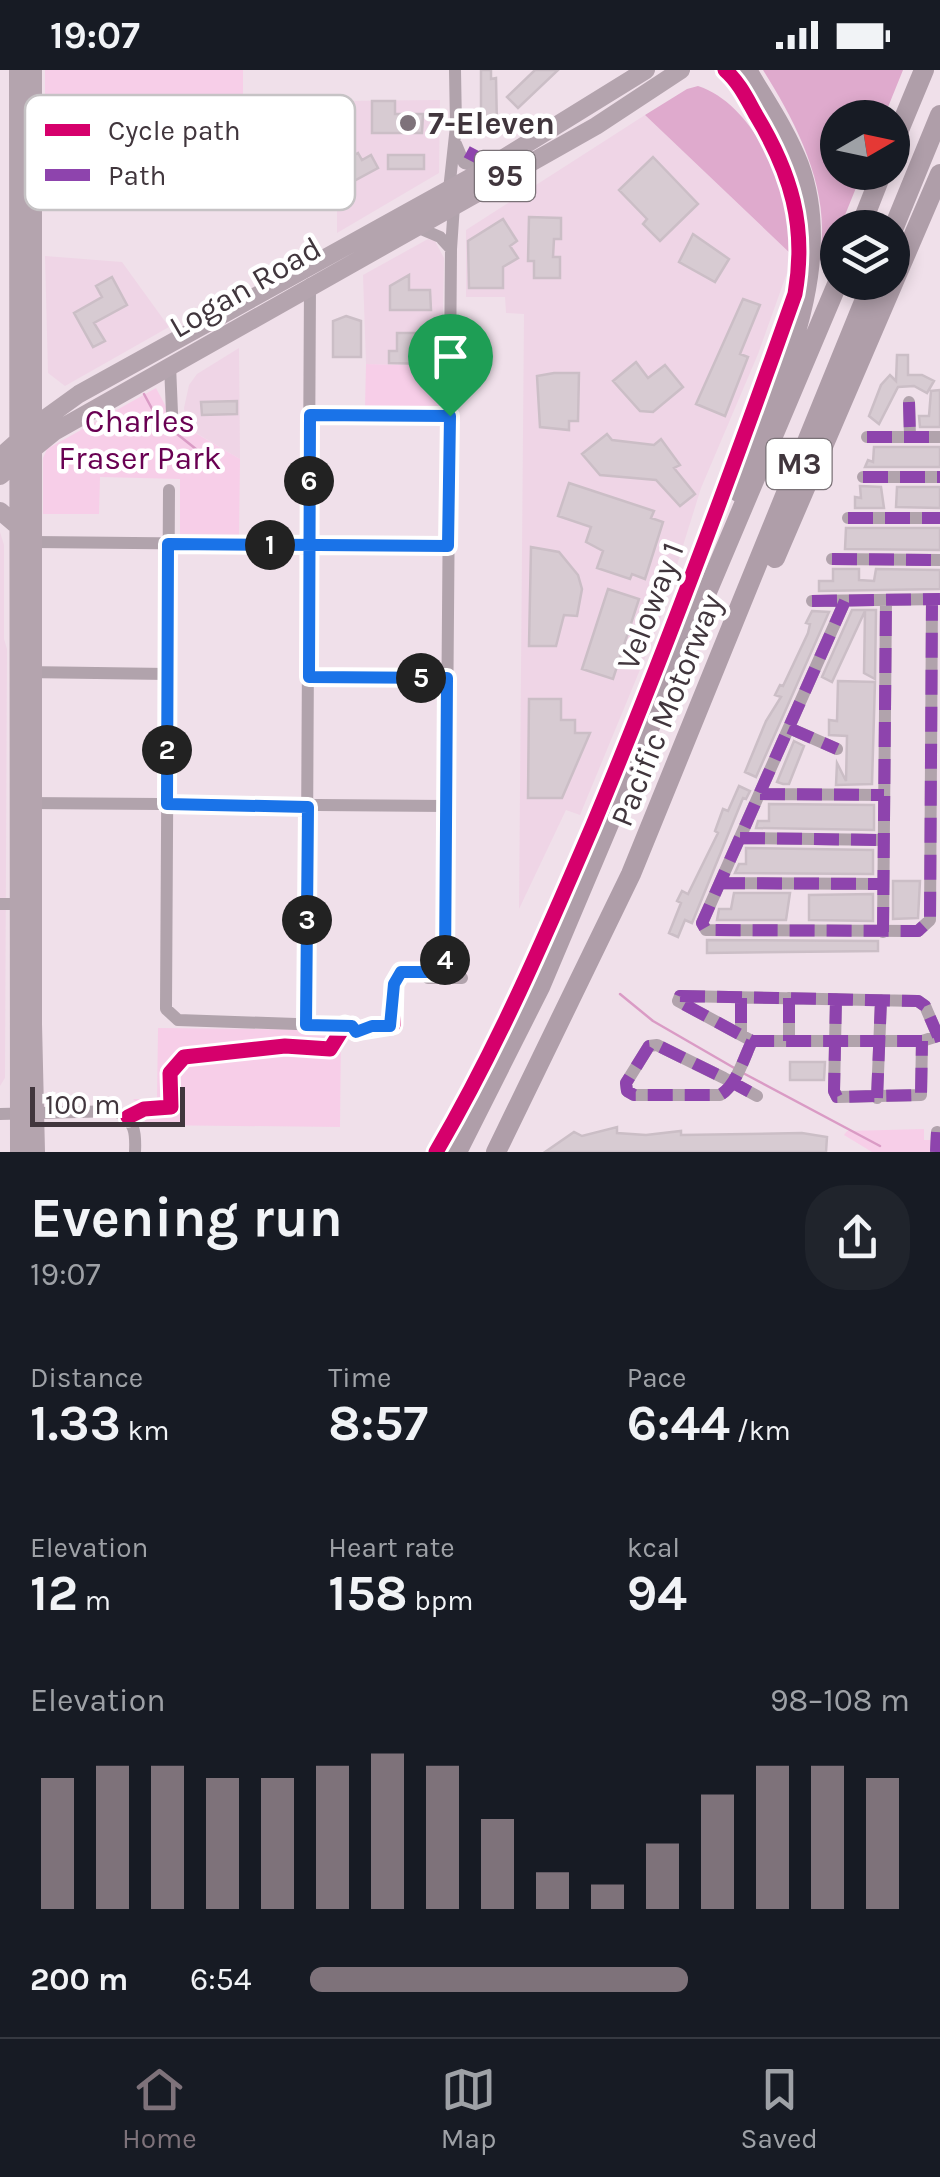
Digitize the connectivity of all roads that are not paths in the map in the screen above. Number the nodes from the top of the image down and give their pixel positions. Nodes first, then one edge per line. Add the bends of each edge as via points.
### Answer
1 (18, 70) edge
2 (33, 70) edge
3 (455, 70) edge
4 (646, 70) edge
5 (681, 70) edge
6 (747, 70) edge
7 (924, 70) edge
8 (33, 95) edge
9 (910, 104) edge
10 (940, 115) edge
11 (455, 142) junction
12 (486, 170) junction
13 (940, 174) edge
14 (452, 197) junction
15 (34, 210) edge
16 (901, 210) edge
17 (414, 226) junction
18 (450, 249) junction
19 (310, 284) junction
20 (831, 300) edge
21 (865, 300) edge
22 (170, 365) junction
23 (35, 387) junction
24 (69, 400) junction
25 (909, 402) dead end
26 (172, 414) dead end
27 (310, 415) junction
28 (450, 416) junction
29 (36, 425) junction
30 (867, 437) dead end
31 (910, 437) junction
32 (940, 437) edge
33 (27, 442) junction
34 (10, 458) edge
35 (0, 476) edge
36 (864, 477) dead end
37 (940, 477) edge
38 (169, 490) dead end
39 (0, 510) edge
40 (848, 518) dead end
41 (940, 518) edge
42 (738, 524) junction
43 (18, 527) junction
44 (35, 542) junction
45 (168, 544) junction
46 (309, 545) junction
47 (448, 546) junction
48 (832, 559) dead end
49 (940, 560) edge
50 (845, 600) junction
51 (886, 600) junction
52 (936, 600) edge
53 (812, 601) dead end
54 (726, 645) junction
55 (27, 672) junction
56 (167, 674) junction
57 (309, 677) junction
58 (447, 678) junction
59 (789, 728) junction
60 (837, 749) dead end
61 (760, 794) junction
62 (884, 795) junction
63 (27, 804) junction
64 (167, 804) junction
65 (446, 806) junction
66 (308, 807) junction
67 (740, 838) junction
68 (883, 840) junction
69 (720, 883) junction
70 (883, 884) junction
71 (17, 904) edge
72 (883, 932) junction
73 (428, 978) dead end
74 (446, 978) junction
75 (462, 978) dead end
76 (741, 998) junction
77 (789, 998) junction
78 (836, 999) junction
79 (881, 1000) junction
80 (306, 1025) junction
81 (352, 1026) dead end
82 (747, 1038) junction
83 (789, 1041) junction
84 (834, 1041) junction
85 (879, 1041) junction
86 (922, 1041) junction
87 (736, 1074) junction
88 (757, 1096) dead end
89 (877, 1098) junction
90 (18, 1113) edge
91 (937, 1132) dead end
92 (19, 1152) edge
93 (36, 1152) edge
94 (136, 1152) edge
95 (457, 1152) edge
96 (496, 1152) edge
97 (936, 1152) edge

1 - 33 main road
2 - 8 main road
3 - 11 street
4 - 12 main road, Logan Road / 95
5 - 14 main road, Logan Road / 95 via 596,126
6 - 42 highway via 799,164 812,247 802,306 737,494
7 - 9 highway
10 - 16 highway
11 - 12 street via 464,162
11 - 14 street
12 - 14 main road, Logan Road / 95
13 - 54 highway via 747,620
14 - 17 main road, Logan Road / 95
14 - 18 street
14 - 24 main road, Logan Road / 95
15 - 23 main road
17 - 18 street
17 - 19 main road, Logan Road / 95
18 - 28 street
19 - 22 main road, Logan Road / 95
19 - 27 street
20 - 42 highway, Pacific Motorway / M3
21 - 54 highway, Pacific Motorway / M3
22 - 26 street
22 - 33 main road, Logan Road / 95
23 - 24 main road
23 - 29 main road
24 - 29 main road, Logan Road / 95
25 - 31 street
27 - 28 street
27 - 46 street
28 - 47 street
29 - 33 main road
30 - 31 street
31 - 32 street
33 - 34 main road, Logan Road / 95
33 - 44 main road
34 - 35 main road, Logan Road / 95
34 - 43 main road
36 - 37 street
38 - 45 street
39 - 43 main road
40 - 41 street
42 - 95 highway, Pacific Motorway / M3 via 540,987
43 - 55 main road
44 - 45 street
44 - 55 main road
45 - 46 street
45 - 56 street
46 - 47 street
46 - 57 street
47 - 58 street
48 - 49 street
50 - 51 street
50 - 53 street
50 - 59 street
51 - 52 street
51 - 62 street
52 - 72 street via 930,920 918,931
54 - 96 highway, Pacific Motorway / M3 via 630,874
55 - 56 street
55 - 63 main road
56 - 64 street
57 - 58 street
57 - 66 street
58 - 65 street
59 - 60 street
59 - 61 street
61 - 62 street
61 - 67 street
62 - 68 street
63 - 64 street
63 - 71 main road
64 - 66 street
64 - 80 street via 170,1016
65 - 66 street
65 - 74 street
66 - 80 street
67 - 68 street
67 - 69 street
68 - 70 street
69 - 70 street
69 - 72 street via 702,923 706,930
70 - 72 street
71 - 90 main road
73 - 74 street
74 - 75 street
76 - 77 street
76 - 82 street
76 - 82 street via 677,998
77 - 78 street
77 - 83 street
78 - 79 street
78 - 84 street
79 - 85 street
79 - 86 street via 925,1006 938,1036
80 - 81 street
82 - 83 street
82 - 87 street
83 - 84 street
84 - 85 street
84 - 89 street via 837,1097
85 - 86 street
85 - 89 street
86 - 89 street via 921,1094
87 - 87 street via 720,1095 634,1095 626,1083 649,1046 657,1045
87 - 88 street
90 - 92 main road
90 - 93 main road
90 - 94 street via 116,1111 136,1130
91 - 97 street

